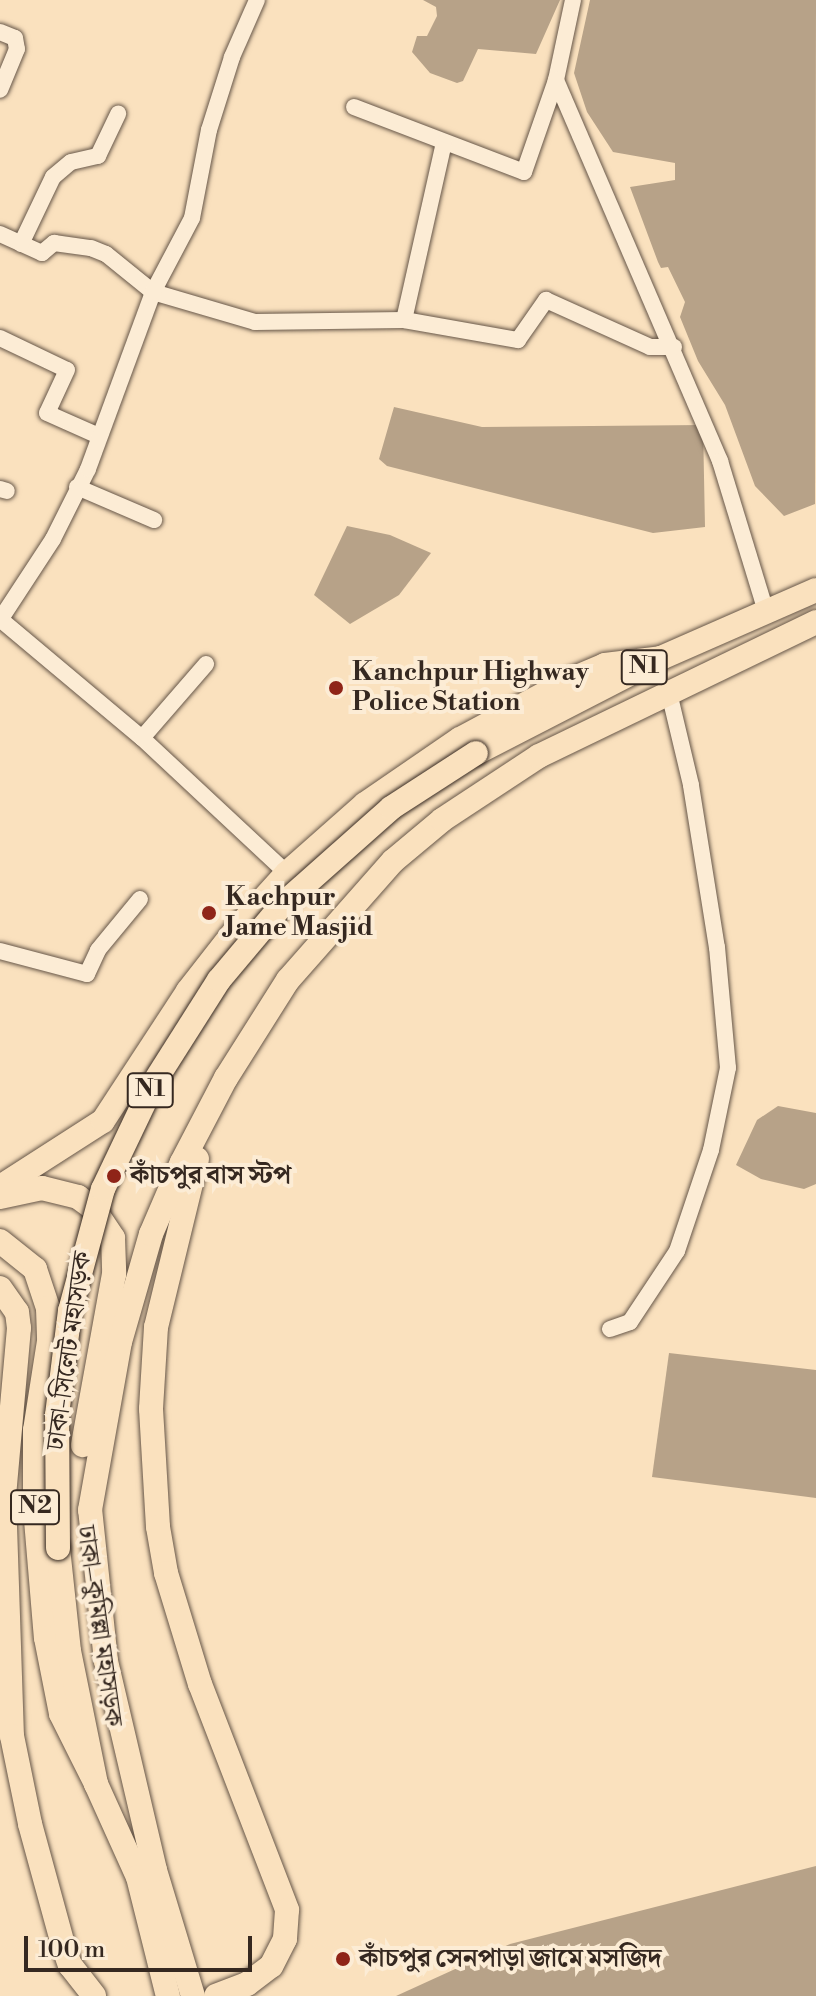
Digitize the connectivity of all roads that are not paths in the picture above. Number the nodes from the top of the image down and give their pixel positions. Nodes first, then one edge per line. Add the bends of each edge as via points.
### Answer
1 (257, 0) edge
2 (573, 0) edge
3 (0, 32) edge
4 (556, 80) junction
5 (0, 90) edge
6 (354, 107) dead end
7 (118, 114) dead end
8 (444, 143) junction
9 (0, 234) edge
10 (21, 244) junction
11 (153, 292) junction
12 (404, 320) junction
13 (0, 338) edge
14 (674, 347) junction
15 (99, 436) junction
16 (77, 487) junction
17 (154, 520) dead end
18 (816, 590) edge
19 (766, 611) junction
20 (0, 619) edge
21 (816, 622) edge
22 (661, 658) junction
23 (206, 664) dead end
24 (669, 693) junction
25 (142, 738) junction
26 (287, 873) junction
27 (140, 899) dead end
28 (0, 951) edge
29 (198, 1128) junction
30 (0, 1187) edge
31 (0, 1197) edge
32 (0, 1241) edge
33 (0, 1288) edge
34 (610, 1329) dead end
35 (4, 1456) edge
36 (90, 1510) junction
37 (96, 1784) junction
38 (146, 1874) junction
39 (179, 1948) junction
40 (94, 1996) edge
41 (168, 1996) edge
42 (193, 1996) edge
43 (204, 1996) edge
44 (216, 1996) edge

1 - 11 street via 209,130 192,218
2 - 4 street
3 - 5 street via 15,38 17,49
4 - 8 street via 524,172
4 - 14 street via 576,136
6 - 8 street
7 - 10 street via 98,156 71,162 53,177
8 - 12 street
9 - 10 street
10 - 11 street via 42,253 54,243 106,254
11 - 12 street via 255,322
11 - 15 street
12 - 14 street via 518,340 546,300 650,347
13 - 15 street via 67,370 47,413
14 - 19 street via 720,461
15 - 16 street
16 - 17 street
16 - 20 street via 53,539
18 - 19 highway, ঢাকা–কুমিল্লা মহাসড়ক / N1
19 - 22 highway, ঢাকা–কুমিল্লা মহাসড়ক / N1
20 - 25 street
21 - 24 highway, ঢাকা–কুমিল্লা মহাসড়ক / N1
22 - 26 highway, N1 via 605,665 515,707 365,804
22 - 37 highway, ঢাকা–কুমিল্লা মহাসড়ক / N1, bridge via 476,753 391,808 283,904 219,980 153,1084 103,1189 70,1311 57,1415 58,1548 69,1651
23 - 25 street
24 - 29 highway, ঢাকা–কুমিল্লা মহাসড়ক / N1 via 492,784 393,861 288,980
24 - 34 street via 691,785 717,948 728,1068 711,1150 677,1251 630,1322
25 - 26 street
26 - 30 highway, N1 via 188,991 103,1121
27 - 28 street via 98,950 87,974
29 - 36 highway, ঢাকা–কুমিল্লা মহাসড়ক / N1 via 151,1234 134,1288 101,1429
29 - 44 highway, N1 via 196,1163 156,1327 151,1409 158,1527 166,1573 200,1684 287,1910 285,1939 271,1966 247,1984
31 - 36 highway, ঢাকা-সিলেট মহাসড়ক / N2 via 42,1188 78,1197 93,1208 113,1238 114,1274 83,1445
32 - 37 highway, ঢাকা-সিলেট মহাসড়ক / N2 via 35,1269 48,1308 49,1341 35,1430 39,1574 61,1714
33 - 35 highway, N2 via 17,1312 19,1328
35 - 40 highway, N2 via 7,1668 18,1773 70,1965
36 - 38 highway, ঢাকা–কুমিল্লা মহাসড়ক / N1 via 104,1650
37 - 38 highway, ঢাকা–কুমিল্লা মহাসড়ক / N1
38 - 39 highway, N1
38 - 41 highway, N1
39 - 42 highway, N1
39 - 43 highway

